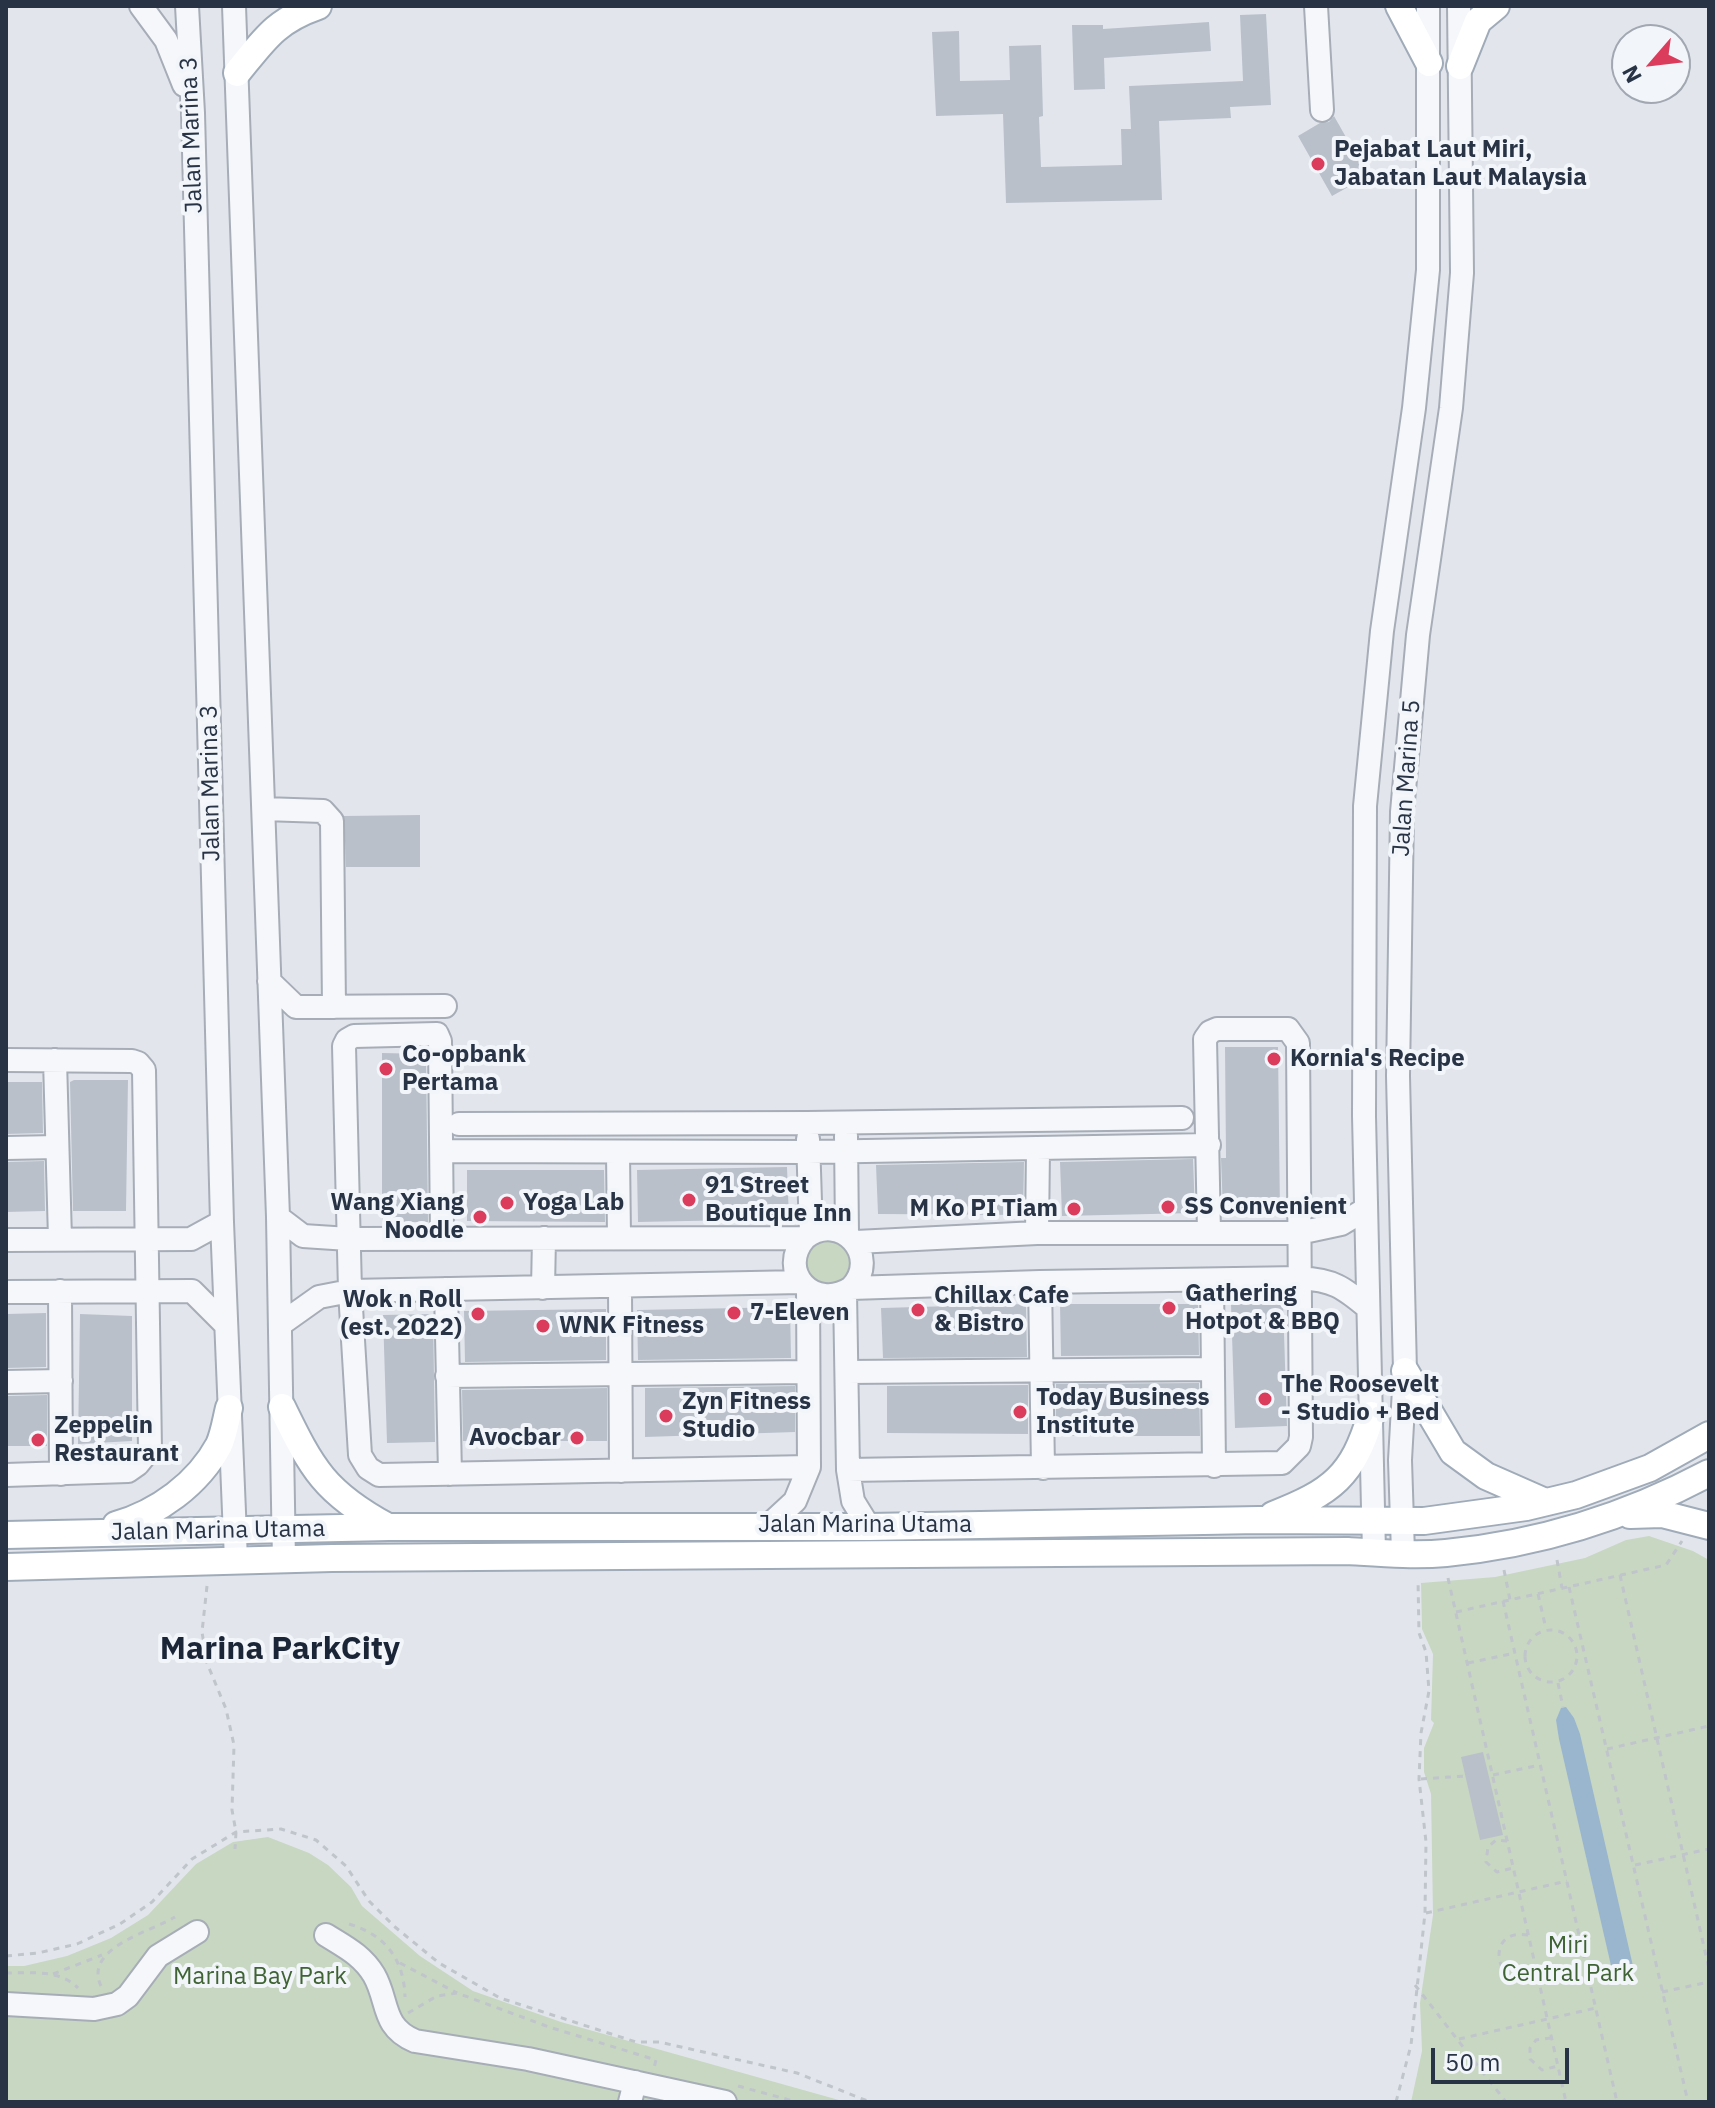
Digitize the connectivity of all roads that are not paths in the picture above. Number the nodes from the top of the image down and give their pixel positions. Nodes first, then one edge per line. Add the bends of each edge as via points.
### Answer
1 (141, 6) edge
2 (187, 6) edge
3 (234, 6) edge
4 (318, 6) edge
5 (1316, 6) edge
6 (1399, 6) edge
7 (1428, 6) edge
8 (1459, 6) edge
9 (1496, 6) edge
10 (1429, 63) junction
11 (1460, 66) junction
12 (237, 73) junction
13 (1322, 110) dead end
14 (193, 113) junction
15 (264, 809) junction
16 (269, 981) junction
17 (445, 1006) dead end
18 (296, 1007) junction
19 (334, 1007) junction
20 (271, 1033) junction
21 (6, 1060) edge
22 (55, 1060) junction
23 (1182, 1118) dead end
24 (807, 1123) junction
25 (845, 1123) junction
26 (459, 1124) dead end
27 (1209, 1145) junction
28 (57, 1147) junction
29 (6, 1148) edge
30 (1038, 1149) junction
31 (443, 1151) junction
32 (846, 1151) junction
33 (808, 1152) junction
34 (618, 1153) junction
35 (1366, 1209) junction
36 (278, 1217) junction
37 (222, 1222) junction
38 (1209, 1232) junction
39 (1037, 1233) junction
40 (1299, 1233) junction
41 (808, 1236) junction
42 (619, 1237) junction
43 (442, 1238) junction
44 (544, 1238) junction
45 (852, 1238) junction
46 (60, 1239) junction
47 (349, 1239) junction
48 (6, 1240) edge
49 (149, 1240) junction
50 (1300, 1278) junction
51 (1212, 1281) junction
52 (1040, 1282) junction
53 (804, 1285) junction
54 (620, 1287) junction
55 (543, 1288) junction
56 (446, 1289) junction
57 (149, 1290) junction
58 (848, 1290) junction
59 (60, 1291) junction
60 (350, 1291) junction
61 (6, 1292) edge
62 (1368, 1308) junction
63 (225, 1324) junction
64 (281, 1324) junction
65 (1213, 1369) junction
66 (1041, 1370) junction
67 (1405, 1371) junction
68 (808, 1372) junction
69 (847, 1372) junction
70 (447, 1376) junction
71 (621, 1376) junction
72 (61, 1381) junction
73 (6, 1382) edge
74 (282, 1407) junction
75 (229, 1408) junction
76 (1371, 1415) junction
77 (1699, 1441) edge
78 (1214, 1466) junction
79 (809, 1467) junction
80 (1043, 1468) junction
81 (848, 1470) junction
82 (621, 1471) junction
83 (61, 1474) junction
84 (450, 1474) junction
85 (6, 1475) edge
86 (1708, 1477) edge
87 (1545, 1502) junction
88 (1622, 1515) junction
89 (1259, 1520) junction
90 (1373, 1520) junction
91 (1402, 1520) junction
92 (1698, 1523) edge
93 (769, 1525) junction
94 (389, 1527) junction
95 (869, 1527) junction
96 (234, 1529) junction
97 (283, 1529) junction
98 (82, 1534) junction
99 (6, 1535) edge
100 (1374, 1552) junction
101 (1403, 1553) junction
102 (236, 1560) junction
103 (284, 1560) junction
104 (6, 1567) edge
105 (197, 1932) dead end
106 (326, 1935) dead end
107 (6, 2004) edge
108 (638, 2090) edge
109 (725, 2102) edge

1 - 14 street via 166,40
2 - 14 street, Jalan Marina 3
3 - 12 street, Jalan Marina 3
4 - 12 main road via 271,30
5 - 13 street
6 - 10 main road
7 - 10 street, Jalan Marina 5
8 - 11 street, Jalan Marina 5
9 - 11 main road via 1478,21
10 - 35 street, Jalan Marina 5 via 1428,270 1365,806
11 - 67 street, Jalan Marina 5 via 1462,273 1451,408 1418,635 1402,812 1398,1076
12 - 15 street, Jalan Marina 3
14 - 37 street, Jalan Marina 3
15 - 16 street, Jalan Marina 3
15 - 19 street via 323,811 332,821
16 - 18 street
16 - 20 street, Jalan Marina 3
17 - 19 street
18 - 19 street
18 - 20 street
20 - 36 street, Jalan Marina 3
21 - 22 street
22 - 28 street
22 - 49 street via 132,1061 144,1070
23 - 25 street
24 - 25 street
24 - 26 street
24 - 33 street
25 - 32 street
27 - 30 street
27 - 38 street
27 - 40 street via 1205,1039 1217,1029 1288,1029 1298,1043
28 - 29 street
28 - 46 street
30 - 32 street
30 - 39 street
31 - 34 street
31 - 43 street
31 - 47 street via 437,1034 347,1040
32 - 33 street
32 - 45 street
33 - 34 street
33 - 41 street
34 - 42 street
35 - 40 street via 1341,1224
35 - 62 street, Jalan Marina 5
36 - 47 street via 303,1236
36 - 64 street, Jalan Marina 3
37 - 49 street via 191,1239
37 - 63 street, Jalan Marina 3
38 - 39 street
38 - 40 street
39 - 45 street
40 - 50 street
41 - 42 street
41 - 45 street via 827,1228
41 - 53 street via 795,1258
42 - 44 street
43 - 44 street
43 - 47 street
44 - 55 street
45 - 58 street via 862,1266
46 - 48 street
46 - 49 street
47 - 60 street
49 - 57 street
50 - 51 street
50 - 62 street via 1341,1286
50 - 78 street via 1299,1446 1282,1463
51 - 52 street
51 - 65 street
52 - 58 street
52 - 66 street
53 - 54 street
53 - 58 street via 826,1296
53 - 68 street
54 - 55 street
54 - 71 street
55 - 56 street
56 - 60 street
56 - 70 street
57 - 59 street
57 - 63 street via 192,1291
57 - 83 street via 150,1449 128,1471
58 - 69 street
59 - 61 street
59 - 72 street
60 - 64 street via 319,1297
60 - 84 street via 360,1455 379,1475
62 - 76 street, Jalan Marina 5
63 - 75 street, Jalan Marina 3
64 - 74 street, Jalan Marina 3
65 - 66 street
65 - 78 street
66 - 69 street
66 - 80 street
67 - 87 main road via 1453,1452 1486,1476
67 - 91 street, Jalan Marina 5
68 - 71 street
68 - 79 street
69 - 81 street
70 - 71 street
70 - 84 street
71 - 82 street
72 - 73 street
72 - 83 street
74 - 94 main road via 306,1458 325,1483
74 - 97 street, Jalan Marina 3
75 - 96 street, Jalan Marina 3
75 - 98 main road via 219,1444 186,1488 139,1519
76 - 89 main road via 1347,1471 1300,1504
76 - 90 street, Jalan Marina 5
77 - 86 street
77 - 87 main road, Jalan Marina Utama via 1608,1485
78 - 80 street
79 - 82 street
79 - 93 street via 795,1501
80 - 81 street
81 - 95 street via 853,1501
82 - 84 street
83 - 85 street
86 - 88 main road, Jalan Marina Utama
87 - 91 main road, Jalan Marina Utama
88 - 92 main road via 1662,1514
88 - 101 main road, Jalan Marina Utama via 1535,1540 1445,1554
89 - 90 main road, Jalan Marina Utama
89 - 95 main road, Jalan Marina Utama
90 - 91 main road, Jalan Marina Utama
90 - 100 street, Jalan Marina 5
91 - 101 street, Jalan Marina 5
93 - 94 main road, Jalan Marina Utama
93 - 95 main road, Jalan Marina Utama
94 - 97 main road, Jalan Marina Utama
96 - 97 main road, Jalan Marina Utama
96 - 98 main road, Jalan Marina Utama
96 - 102 street, Jalan Marina 3
97 - 103 street, Jalan Marina 3
98 - 99 main road, Jalan Marina Utama
100 - 101 main road, Jalan Marina Utama
100 - 103 main road, Jalan Marina Utama
102 - 103 main road, Jalan Marina Utama
102 - 104 main road, Jalan Marina Utama
105 - 107 street via 158,1956 117,2004 94,2009
106 - 108 street via 360,1956 404,2037 528,2059
108 - 109 street

